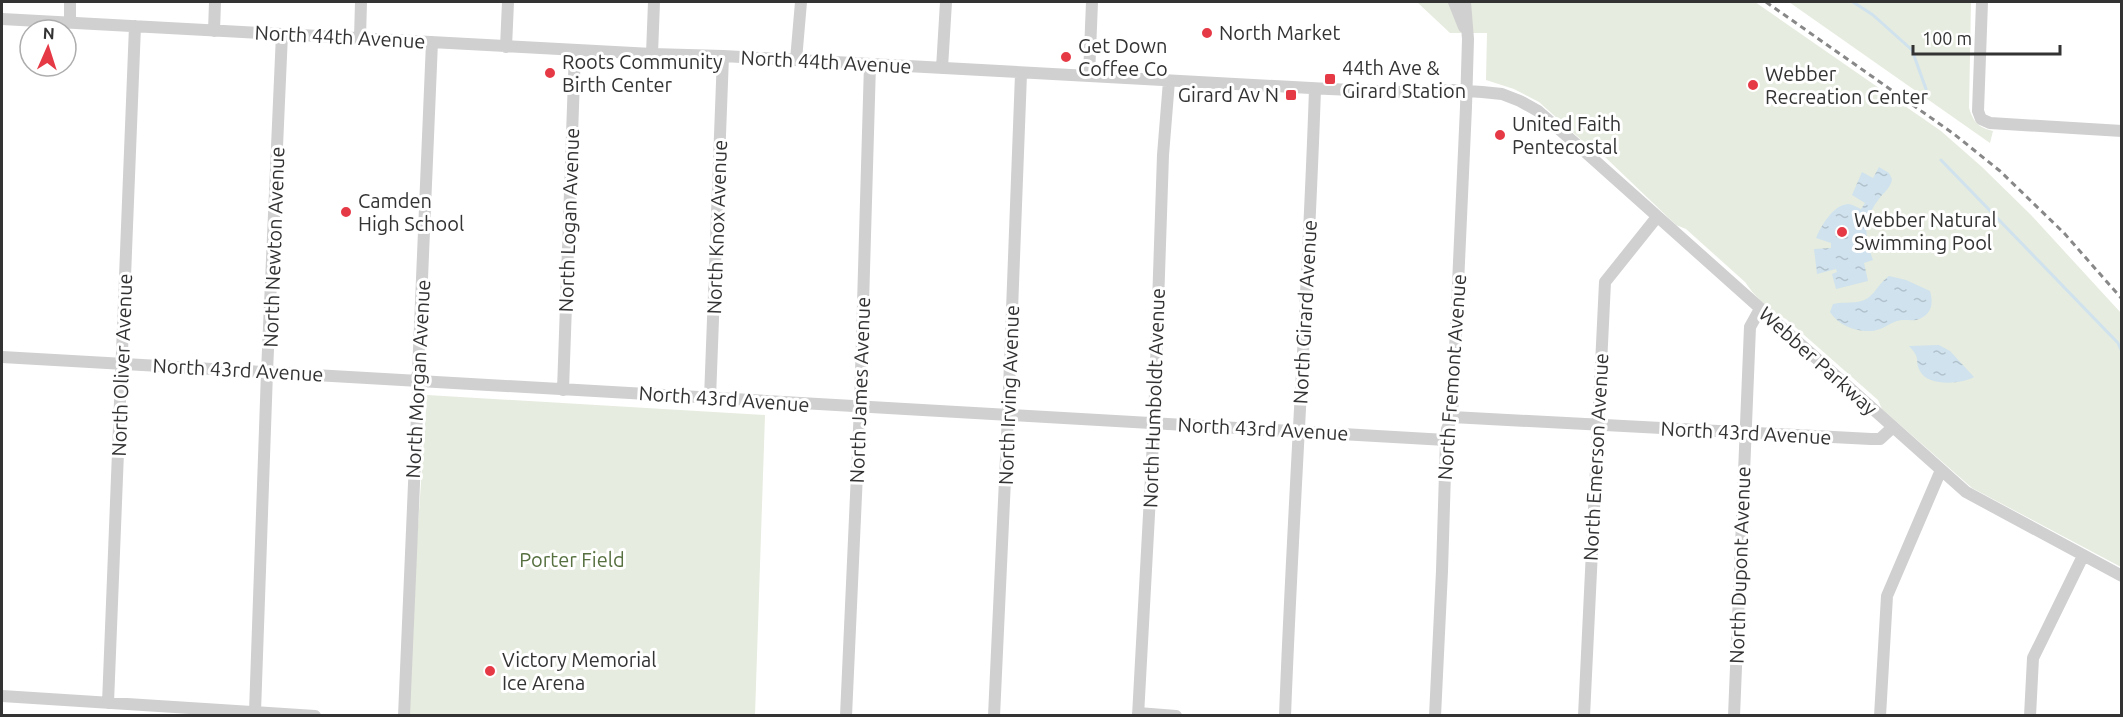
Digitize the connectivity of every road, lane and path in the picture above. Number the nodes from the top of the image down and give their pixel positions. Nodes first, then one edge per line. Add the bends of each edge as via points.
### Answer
1 (70, 2) edge
2 (215, 2) edge
3 (361, 2) edge
4 (508, 2) edge
5 (654, 2) edge
6 (801, 2) edge
7 (946, 2) edge
8 (1092, 2) edge
9 (1458, 2) edge
10 (1982, 2) edge
11 (69, 18) edge
12 (2, 19) edge
13 (18, 20) edge
14 (78, 23) edge
15 (135, 26) junction
16 (214, 31) junction
17 (282, 34) junction
18 (360, 38) junction
19 (432, 42) junction
20 (506, 46) junction
21 (575, 50) junction
22 (652, 54) junction
23 (723, 56) junction
24 (796, 60) junction
25 (870, 64) junction
26 (942, 68) junction
27 (1021, 74) junction
28 (1089, 76) junction
29 (1169, 81) junction
30 (1315, 89) junction
31 (1467, 91) junction
32 (1538, 111) joint
33 (2121, 130) edge
34 (1657, 217) junction
35 (1760, 309) junction
36 (2, 357) edge
37 (122, 364) junction
38 (267, 372) junction
39 (416, 381) junction
40 (563, 390) junction
41 (710, 398) junction
42 (860, 407) junction
43 (1008, 415) junction
44 (1452, 417) junction
45 (1154, 423) junction
46 (1598, 426) junction
47 (1892, 428) junction
48 (1298, 432) junction
49 (1745, 433) junction
50 (1446, 440) junction
51 (1941, 470) junction
52 (2083, 556) junction
53 (2121, 576) edge
54 (2, 696) edge
55 (108, 703) junction
56 (255, 712) junction
57 (1138, 714) edge
58 (315, 716) edge
59 (405, 716) edge
60 (846, 716) edge
61 (994, 716) edge
62 (1176, 716) edge
63 (1285, 716) edge
64 (1435, 716) edge
65 (1584, 716) edge
66 (1734, 716) edge
67 (1880, 716) edge
68 (2030, 716) edge

1 - 11 street
2 - 16 street
3 - 18 street
4 - 20 street
5 - 22 street
6 - 24 street
7 - 26 street
8 - 28 street
9 - 31 street, North Fremont Avenue via 1468,39
10 - 33 street via 1978,111 1981,119 1990,123
12 - 13 street, North 44th Avenue
14 - 15 street, North 44th Avenue
15 - 16 street, North 44th Avenue
15 - 37 street, North Oliver Avenue
16 - 17 street, North 44th Avenue
17 - 18 street, North 44th Avenue
17 - 38 street, North Newton Avenue
18 - 19 street, North 44th Avenue
19 - 20 street, North 44th Avenue
19 - 39 street, North Morgan Avenue
20 - 21 street, North 44th Avenue
21 - 22 street, North 44th Avenue
21 - 40 street, North Logan Avenue
22 - 23 street, North 44th Avenue
23 - 24 street, North 44th Avenue
23 - 41 street, North Knox Avenue
24 - 25 street, North 44th Avenue
25 - 26 street, North 44th Avenue
25 - 42 street, North James Avenue
26 - 27 street, North 44th Avenue
27 - 28 street, North 44th Avenue
27 - 43 street, North Irving Avenue
28 - 29 street, North 44th Avenue
29 - 30 street, North 44th Avenue
29 - 45 street, North Humboldt Avenue
30 - 31 street, North 44th Avenue
30 - 48 street, North Girard Avenue
31 - 32 street, North 44th Avenue via 1502,94
31 - 44 street, North Fremont Avenue
32 - 34 street, Webber Parkway
34 - 35 street, Webber Parkway
34 - 46 street, North Emerson Avenue via 1605,282
35 - 47 street, Webber Parkway
35 - 49 street, North Dupont Avenue via 1750,327
36 - 37 street, North 43rd Avenue
37 - 38 street, North 43rd Avenue
37 - 55 street, North Oliver Avenue
38 - 39 street, North 43rd Avenue
38 - 56 street, North Newton Avenue
39 - 40 street, North 43rd Avenue
39 - 59 street, North Morgan Avenue
40 - 41 street, North 43rd Avenue
41 - 42 street, North 43rd Avenue
42 - 43 street, North 43rd Avenue
42 - 60 street, North James Avenue
43 - 45 street, North 43rd Avenue
43 - 61 street, North Irving Avenue
44 - 46 street, North 43rd Avenue
44 - 50 street, North Fremont Avenue
45 - 48 street, North 43rd Avenue
45 - 57 street, North Humboldt Avenue
46 - 49 street, North 43rd Avenue
46 - 65 street, North Emerson Avenue
47 - 49 street, North 43rd Avenue via 1880,439
47 - 51 street, Webber Parkway
48 - 50 street, North 43rd Avenue
48 - 63 street, North Girard Avenue
49 - 66 street, North Dupont Avenue
50 - 64 street, North Fremont Avenue
51 - 52 street, Webber Parkway via 1983,503
51 - 67 street via 1887,596
52 - 53 street, Webber Parkway
52 - 68 street via 2034,658
54 - 55 street
55 - 56 street
56 - 58 street
57 - 62 street

